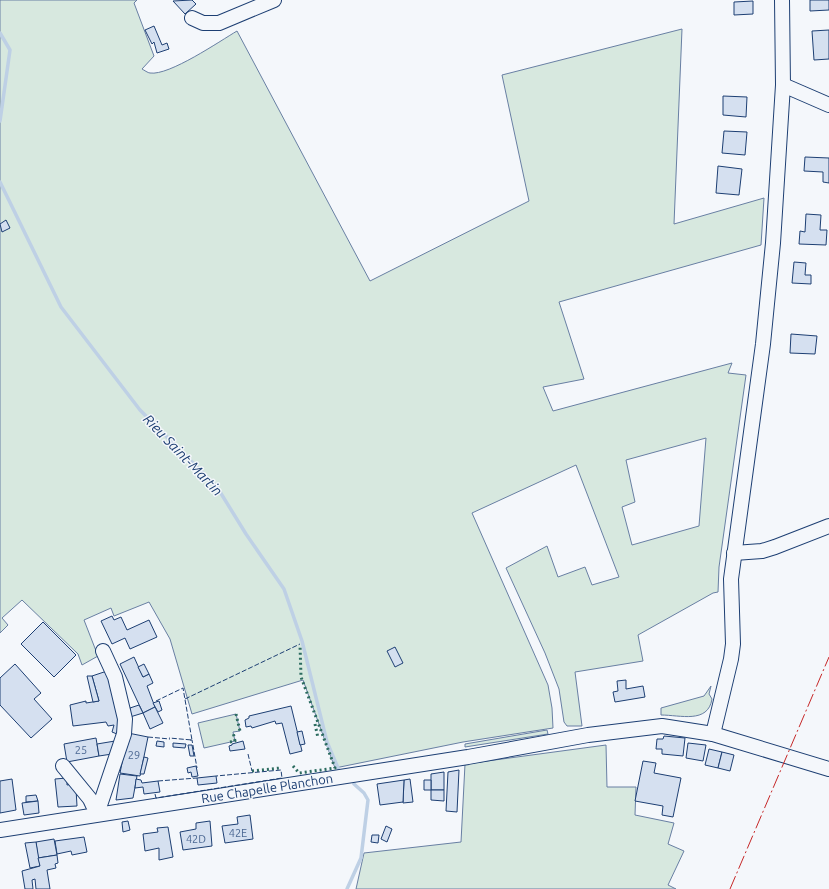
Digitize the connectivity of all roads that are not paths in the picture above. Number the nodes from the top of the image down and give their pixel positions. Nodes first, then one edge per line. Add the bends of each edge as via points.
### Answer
1 (274, 0) edge
2 (782, 0) edge
3 (192, 18) dead end
4 (783, 85) junction
5 (829, 105) edge
6 (829, 526) edge
7 (734, 553) junction
8 (103, 651) dead end
9 (713, 734) junction
10 (63, 766) dead end
11 (829, 769) edge
12 (97, 814) junction
13 (0, 830) edge

1 - 3 street via 219,23 203,23
2 - 4 street
4 - 5 street
4 - 7 street via 774,235 764,337
6 - 7 street via 775,547
7 - 9 street via 731,586 732,652
8 - 12 street via 114,677 125,719 124,734
9 - 11 street, Rue Chapelle Planchon
9 - 12 street, Rue Chapelle Planchon via 662,726 588,735
10 - 12 street via 90,799
12 - 13 street, Rue Chapelle Planchon

